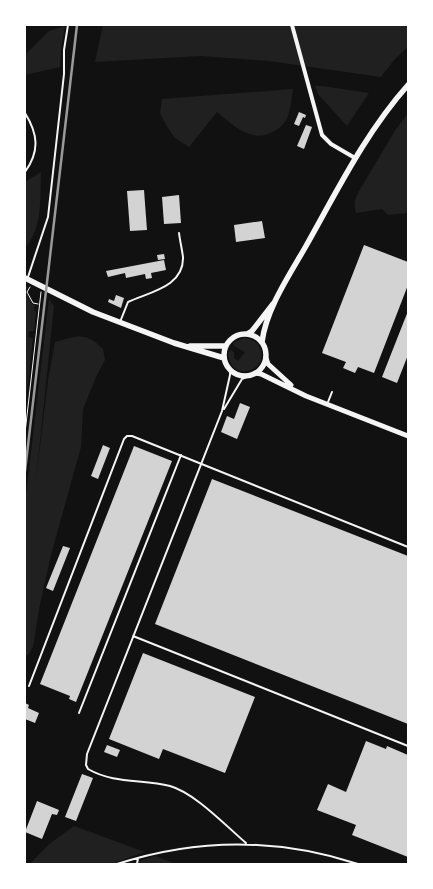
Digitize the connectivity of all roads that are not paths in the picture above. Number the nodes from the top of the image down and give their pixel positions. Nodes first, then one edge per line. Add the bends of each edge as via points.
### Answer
1 (68, 25) edge
2 (292, 25) edge
3 (408, 84) edge
4 (25, 113) edge
5 (356, 159) junction
6 (25, 172) edge
7 (179, 233) dead end
8 (26, 278) edge
9 (276, 300) junction
10 (120, 322) junction
11 (247, 334) junction
12 (262, 342) junction
13 (188, 346) junction
14 (226, 346) junction
15 (224, 358) junction
16 (266, 358) junction
17 (230, 370) junction
18 (256, 373) junction
19 (246, 376) junction
20 (294, 389) junction
21 (332, 392) dead end
22 (327, 404) junction
23 (222, 411) junction
24 (408, 436) edge
25 (181, 455) junction
26 (202, 464) junction
27 (408, 546) edge
28 (133, 636) junction
29 (29, 686) dead end
30 (79, 713) dead end
31 (408, 746) edge
32 (246, 843) junction
33 (138, 858) junction
34 (118, 864) edge
35 (137, 864) edge
36 (358, 864) edge

1 - 8 lane via 48,217
2 - 5 street via 322,135
3 - 5 main road
4 - 6 lane via 35,133 36,144 31,164
5 - 9 main road
7 - 10 lane via 183,258 180,271 166,287 128,302
8 - 10 main road
9 - 11 main road
9 - 12 main road
10 - 13 main road via 174,344
11 - 12 main road
11 - 14 main road via 232,338
12 - 16 main road
13 - 14 main road
13 - 15 main road
14 - 15 main road
15 - 17 main road
16 - 18 main road via 262,369
16 - 20 street via 268,364
17 - 19 main road
17 - 23 lane
18 - 19 main road
18 - 20 street
19 - 23 lane
20 - 22 street
21 - 22 lane
22 - 24 street
23 - 26 lane
25 - 26 lane
25 - 29 lane via 132,436 124,439
25 - 30 lane
26 - 27 lane
26 - 28 lane
28 - 31 lane
28 - 32 lane via 87,754 88,769 116,780 165,785 182,791
32 - 33 lane via 177,849
32 - 36 lane via 295,848
33 - 34 lane
33 - 35 lane

